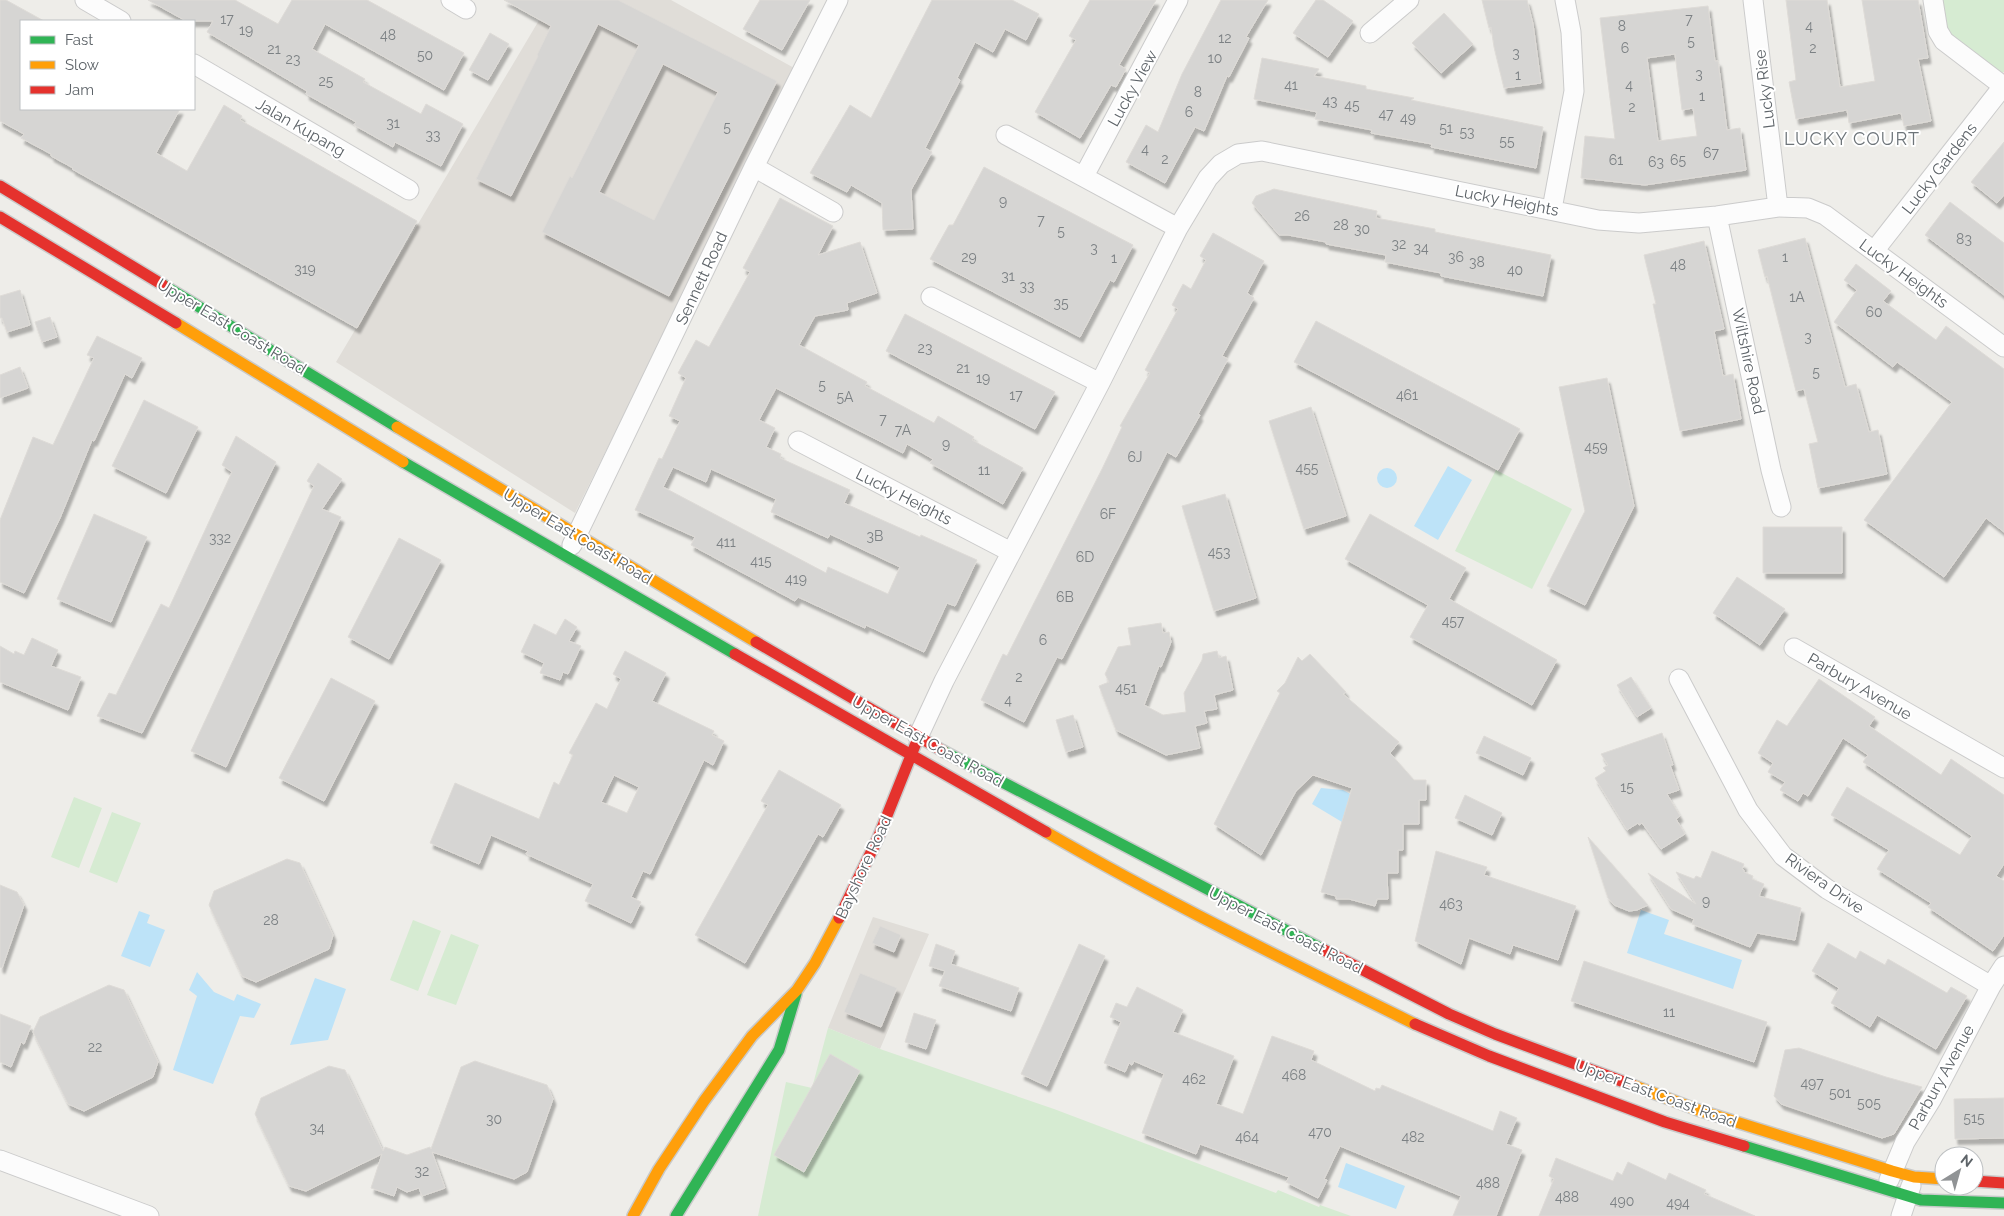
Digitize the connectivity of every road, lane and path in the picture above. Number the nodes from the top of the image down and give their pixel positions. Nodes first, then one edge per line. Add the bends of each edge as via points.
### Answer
1 (85, 0) edge
2 (838, 0) edge
3 (1178, 0) edge
4 (1409, 0) edge
5 (1565, 0) edge
6 (1753, 0) edge
7 (1933, 0) edge
8 (119, 20) edge
9 (1370, 33) dead end
10 (195, 65) edge
11 (2004, 86) edge
12 (1006, 135) dead end
13 (754, 167) junction
14 (1084, 176) junction
15 (0, 186) edge
16 (409, 190) dead end
17 (1778, 207) junction
18 (1552, 209) junction
19 (833, 212) dead end
20 (1717, 216) junction
21 (0, 217) edge
22 (1178, 228) junction
23 (1874, 251) junction
24 (932, 297) dead end
25 (2004, 347) edge
26 (1100, 383) junction
27 (798, 441) dead end
28 (1781, 507) dead end
29 (576, 536) junction
30 (1011, 552) junction
31 (566, 558) junction
32 (1794, 648) dead end
33 (1679, 679) dead end
34 (918, 737) junction
35 (912, 755) junction
36 (2004, 768) edge
37 (2004, 966) edge
38 (1991, 986) junction
39 (796, 992) junction
40 (0, 1160) edge
41 (1892, 1171) junction
42 (0, 1174) edge
43 (1914, 1177) junction
44 (1934, 1178) edge
45 (1984, 1182) edge
46 (2004, 1183) edge
47 (1886, 1191) junction
48 (1908, 1197) junction
49 (2004, 1203) edge
50 (114, 1216) edge
51 (149, 1216) edge
52 (632, 1216) edge
53 (676, 1216) edge
54 (1901, 1216) edge

1 - 8 street
2 - 13 street, Sennett Road
3 - 14 street, Lucky View
4 - 9 street
5 - 18 street via 1571,32 1574,91
6 - 17 street, Lucky Rise
7 - 11 street, Lucky Gardens via 1938,31 1944,41
10 - 16 street, Jalan Kupang
11 - 23 street, Lucky Gardens
12 - 14 street
13 - 19 street
13 - 29 street, Sennett Road
14 - 22 street
15 - 29 main road, Upper East Coast Road
17 - 20 street, Lucky Heights
17 - 23 street, Lucky Heights via 1808,208 1825,215
18 - 20 street, Lucky Heights via 1598,220 1639,223
18 - 22 street, Lucky Heights via 1262,151 1238,154 1221,164 1208,178
20 - 28 street, Wiltshire Road
21 - 31 main road, Upper East Coast Road
22 - 26 street, Lucky Heights
23 - 25 street, Lucky Heights
24 - 26 street
26 - 30 street, Lucky Heights
27 - 30 street, Lucky Heights
29 - 31 street, Sennett Road
29 - 34 main road, Upper East Coast Road
30 - 34 street, Lucky Heights
31 - 35 main road, Upper East Coast Road
32 - 36 street, Parbury Avenue
33 - 38 street, Riviera Drive via 1748,810 1783,856 1827,889
34 - 35 main road, Bayshore Road
34 - 41 main road, Upper East Coast Road via 1243,909 1487,1031 1698,1110
35 - 39 main road, Bayshore Road via 850,901
35 - 47 main road, Upper East Coast Road via 1099,863 1287,961 1442,1036 1665,1122
37 - 38 street, Parbury Avenue
38 - 41 street, Parbury Avenue
39 - 52 main road, Bayshore Road via 753,1034 716,1084
39 - 53 main road, Bayshore Road via 780,1050
40 - 51 street
41 - 43 main road, Upper East Coast Road
41 - 47 street, Parbury Avenue
42 - 50 street
43 - 44 main road, Upper East Coast Road
43 - 48 street
45 - 46 main road
47 - 48 main road, Upper East Coast Road
48 - 49 main road, Upper East Coast Road
48 - 54 street

